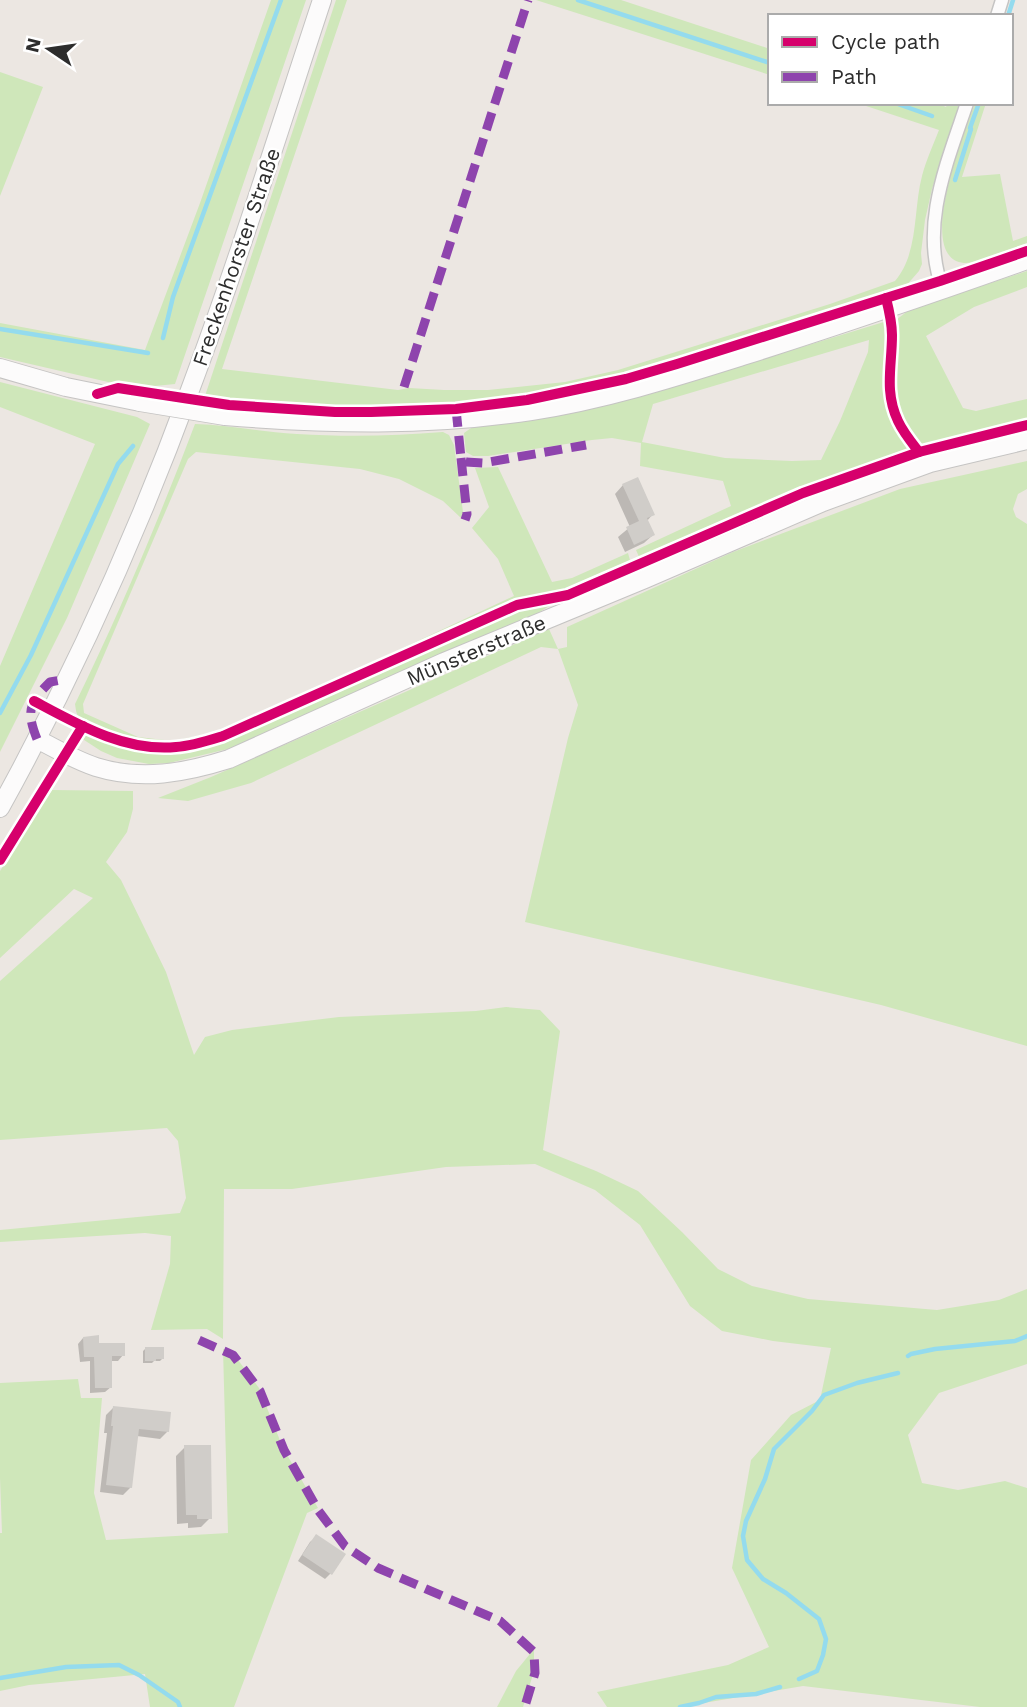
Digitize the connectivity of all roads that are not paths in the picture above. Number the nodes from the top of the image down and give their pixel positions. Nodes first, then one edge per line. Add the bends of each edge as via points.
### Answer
1 (322, 0) edge
2 (966, 105) edge
3 (1027, 260) edge
4 (943, 290) junction
5 (0, 368) edge
6 (1027, 440) edge
7 (37, 739) junction
8 (0, 808) edge

1 - 7 main road, Freckenhorster Straße via 190,390 126,553
2 - 4 street via 936,204 935,258
3 - 4 main road
4 - 5 main road, bridge via 628,390 531,411 456,420 333,423 225,415 66,387
6 - 7 main road, Münsterstraße via 930,463 823,502 203,767 175,773 122,773 94,766
7 - 8 main road

